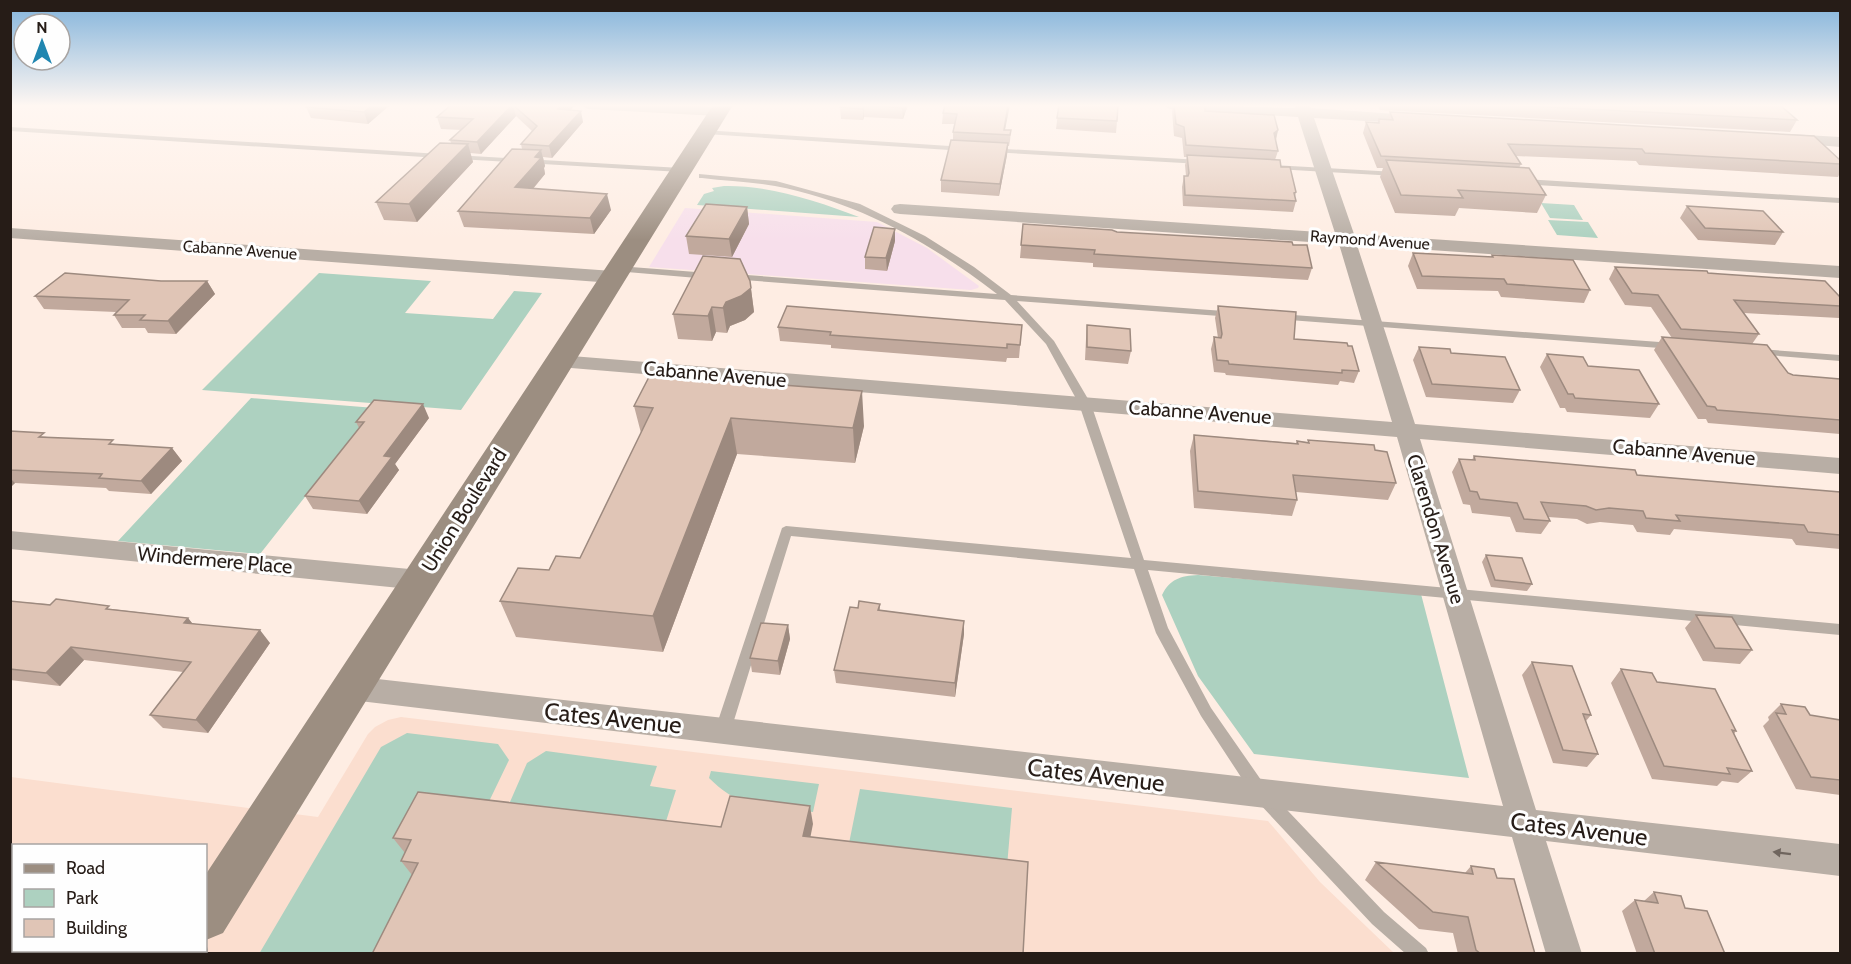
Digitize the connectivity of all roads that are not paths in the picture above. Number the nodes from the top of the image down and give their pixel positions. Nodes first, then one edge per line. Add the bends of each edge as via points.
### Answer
1 (335, 150) edge
2 (699, 150) edge
3 (1002, 150) edge
4 (1317, 150) edge
5 (1216, 163) edge
6 (1263, 166) edge
7 (1323, 170) junction
8 (691, 173) junction
9 (1403, 175) edge
10 (1510, 181) edge
11 (1840, 201) edge
12 (900, 209) dead end
13 (10, 233) edge
14 (1346, 238) junction
15 (1840, 272) edge
16 (615, 273) junction
17 (1008, 297) junction
18 (1245, 315) edge
19 (1268, 316) edge
20 (1374, 324) junction
21 (1685, 347) edge
22 (1745, 351) edge
23 (1840, 358) edge
24 (559, 361) junction
25 (1085, 404) junction
26 (1406, 429) junction
27 (1840, 466) edge
28 (10, 540) edge
29 (1137, 562) junction
30 (420, 580) junction
31 (1455, 593) junction
32 (1840, 630) edge
33 (351, 688) junction
34 (723, 730) junction
35 (1262, 795) junction
36 (1522, 822) junction
37 (1840, 860) edge
38 (207, 914) edge
39 (1419, 954) edge
40 (1564, 954) edge

1 - 8 lane
2 - 8 main road, Union Boulevard
3 - 5 lane
4 - 7 street, Clarendon Avenue
6 - 7 lane
7 - 9 lane
7 - 14 street, Clarendon Avenue
8 - 16 main road, Union Boulevard
8 - 17 lane via 776,184 857,206 922,238
10 - 11 lane
12 - 14 street, Raymond Avenue
13 - 16 street, Cabanne Avenue
14 - 15 street, Raymond Avenue
14 - 20 street, Clarendon Avenue
16 - 17 lane
16 - 24 main road, Union Boulevard
17 - 18 lane
17 - 25 lane via 1050,343
19 - 20 lane
20 - 21 lane
20 - 26 street, Clarendon Avenue
22 - 23 lane
24 - 25 street, Cabanne Avenue
24 - 30 main road, Union Boulevard
25 - 26 street, Cabanne Avenue
25 - 29 lane
26 - 27 street, Cabanne Avenue
26 - 31 street, Clarendon Avenue
28 - 30 street, Windermere Place
29 - 31 lane
29 - 34 lane via 786,531
29 - 35 lane via 1161,629 1184,675
30 - 33 main road, Union Boulevard
31 - 32 lane
31 - 36 street, Clarendon Avenue
33 - 34 street, Cates Avenue
33 - 38 main road, Union Boulevard
34 - 35 street, Cates Avenue
35 - 36 street, Cates Avenue
35 - 39 lane via 1378,918
37 -> 36 street, Cates Avenue
36 - 40 street, Clarendon Avenue

